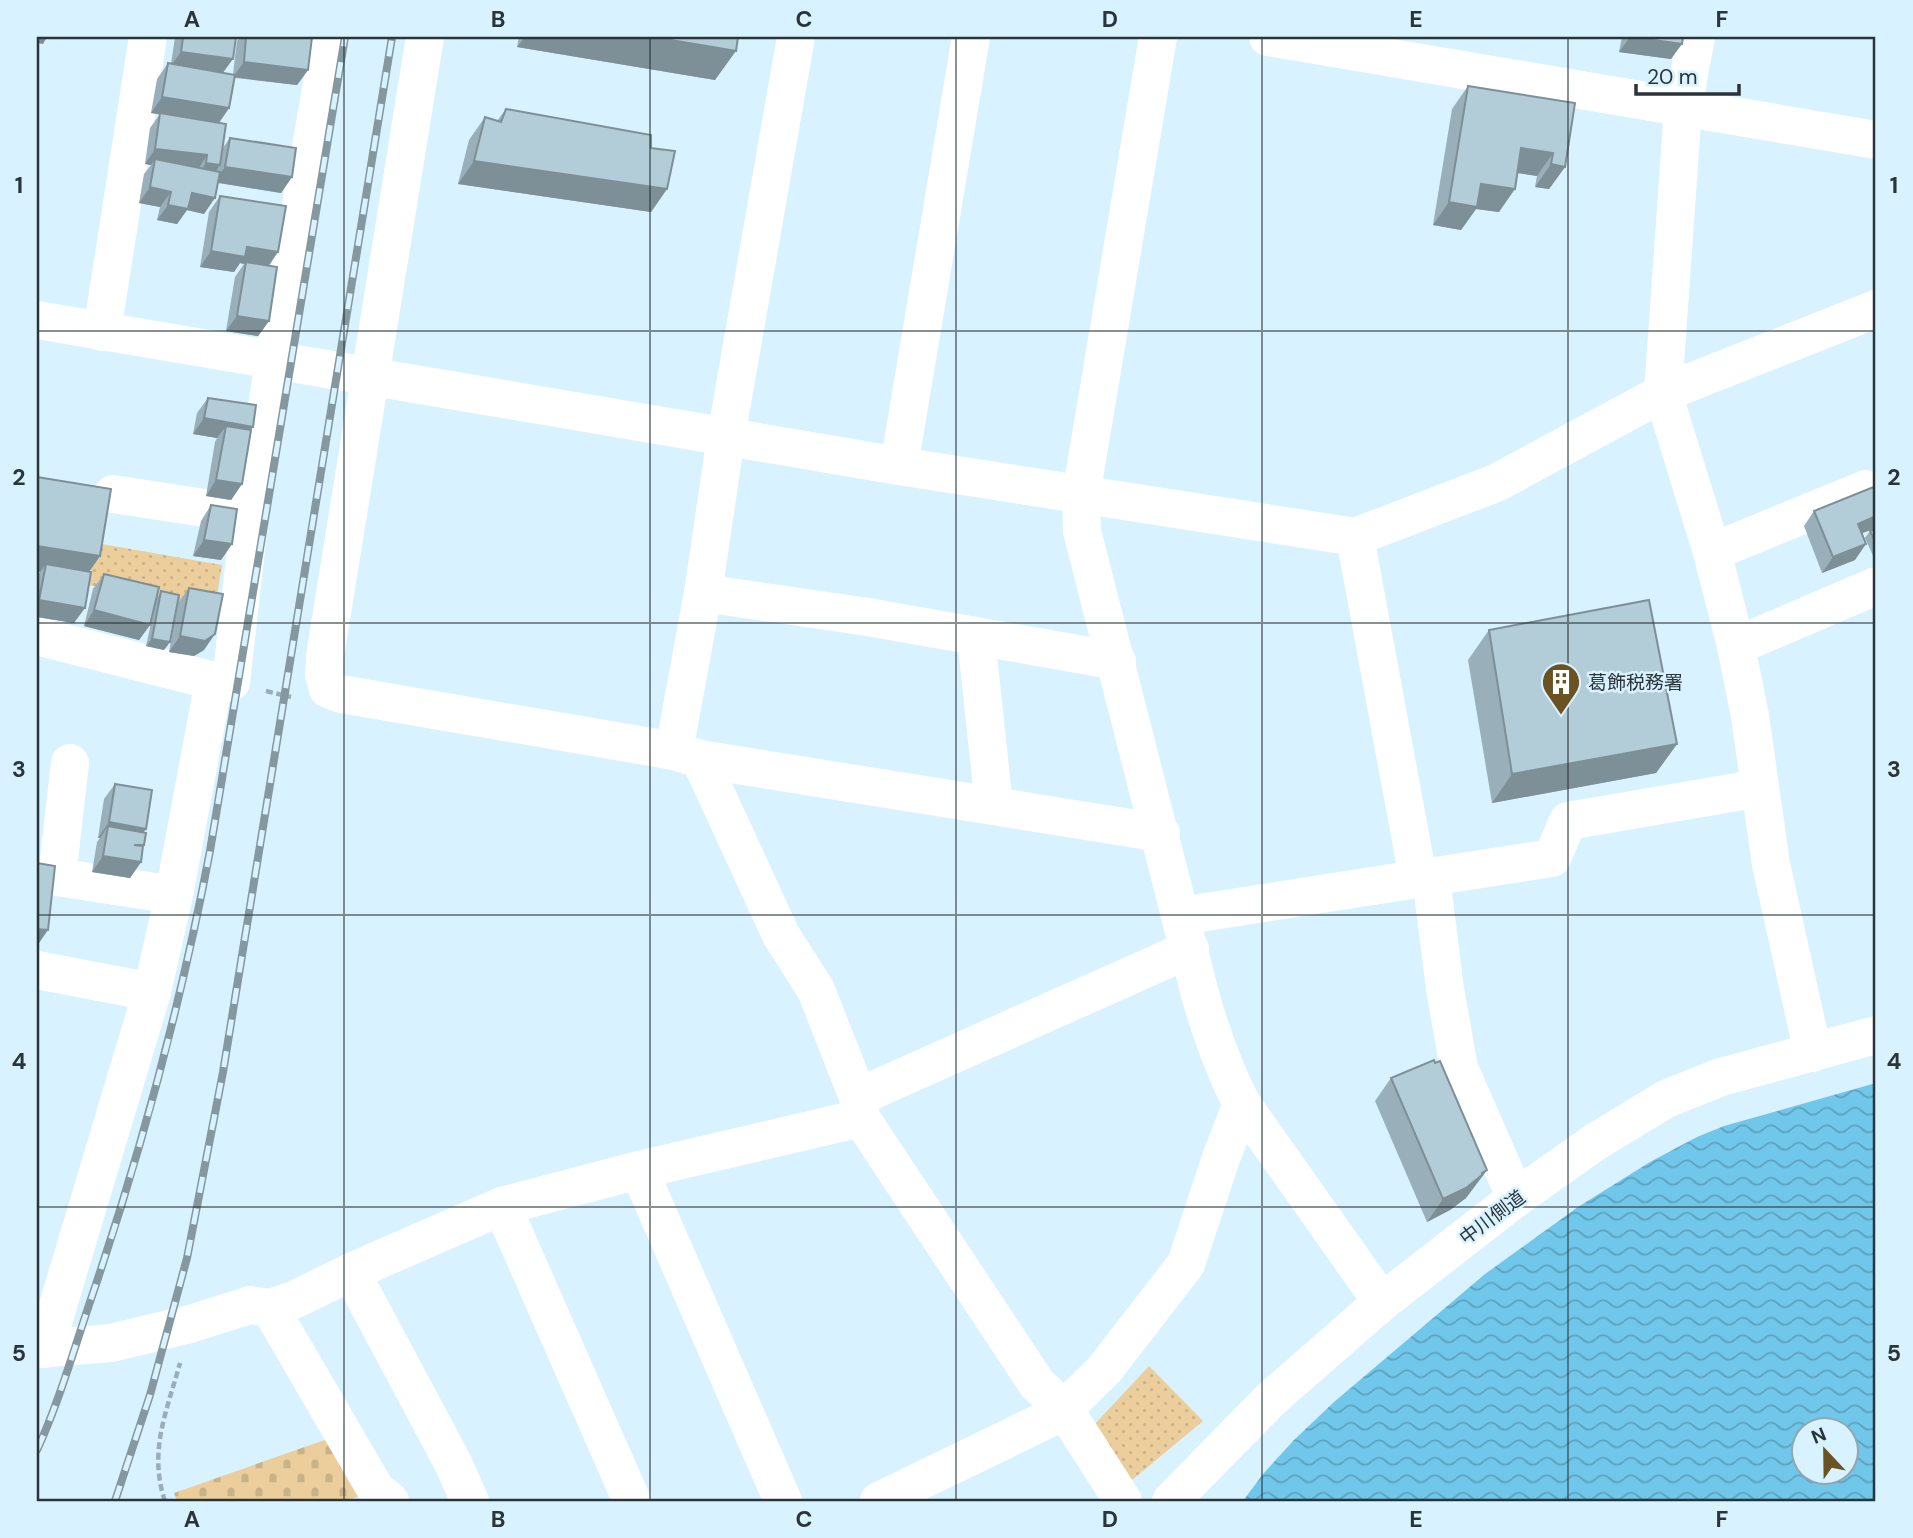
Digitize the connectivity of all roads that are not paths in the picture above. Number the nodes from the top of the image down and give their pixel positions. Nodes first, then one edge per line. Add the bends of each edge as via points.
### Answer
1 (148, 37) edge
2 (330, 37) edge
3 (425, 37) edge
4 (796, 37) edge
5 (971, 37) edge
6 (1158, 37) edge
7 (1268, 37) edge
8 (1696, 37) edge
9 (1683, 108) junction
10 (1876, 140) edge
11 (1876, 309) edge
12 (37, 320) edge
13 (102, 332) junction
14 (274, 361) junction
15 (371, 378) junction
16 (1663, 393) junction
17 (726, 437) junction
18 (899, 466) junction
19 (1866, 489) edge
20 (113, 494) edge
21 (1081, 495) junction
22 (250, 514) junction
23 (1355, 537) junction
24 (1712, 552) junction
25 (1876, 586) edge
26 (703, 593) junction
27 (37, 636) edge
28 (976, 637) junction
29 (1736, 646) junction
30 (1117, 661) junction
31 (233, 684) junction
32 (687, 755) junction
33 (70, 763) dead end
34 (1760, 788) junction
35 (994, 806) junction
36 (1161, 833) junction
37 (1424, 878) junction
38 (174, 895) junction
39 (1185, 933) junction
40 (37, 970) edge
41 (152, 992) junction
42 (1876, 1035) edge
43 (1813, 1053) junction
44 (1242, 1104) junction
45 (859, 1108) junction
46 (639, 1170) junction
47 (1516, 1198) junction
48 (502, 1206) junction
49 (351, 1272) junction
50 (1377, 1296) junction
51 (270, 1308) junction
52 (41, 1349) edge
53 (1064, 1409) junction
54 (390, 1501) edge
55 (470, 1501) edge
56 (632, 1501) edge
57 (783, 1501) edge
58 (880, 1501) edge
59 (1123, 1501) edge
60 (1171, 1501) edge

1 - 13 street
2 - 14 street
3 - 15 street
4 - 17 street
5 - 18 street
6 - 21 street
7 - 9 street
8 - 9 street
9 - 10 street
9 - 16 street
11 - 16 street
12 - 13 street
13 - 14 street
14 - 15 street
14 - 22 street
15 - 17 street
15 - 32 street via 325,656 328,689
16 - 23 street via 1496,483
16 - 24 street
17 - 18 street
17 - 26 street
18 - 21 street
19 - 24 street
20 - 22 street
21 - 23 street
21 - 30 street via 1089,565
22 - 31 street
23 - 37 street
24 - 29 street
25 - 29 street
26 - 28 street
26 - 32 street
27 - 31 street
28 - 30 street
28 - 35 street
29 - 34 street
30 - 36 street
31 - 38 street
32 - 35 street
32 - 45 street via 781,935 816,990
33 - 38 street via 57,877
34 - 37 street via 1568,821 1552,858
34 - 43 street
35 - 36 street
36 - 39 street
37 - 39 street
37 - 47 street via 1459,1069
38 - 41 street
39 - 44 street via 1213,1040
39 - 45 street
40 - 41 street
41 - 52 street
42 - 43 street, 中川側道
43 - 47 street, 中川側道 via 1721,1077 1666,1100 1595,1142
44 - 50 street
44 - 53 street via 1186,1264 1104,1370
45 - 46 street
45 - 53 street via 1037,1384
46 - 48 street
46 - 57 street
47 - 50 street, 中川側道
48 - 49 street
48 - 56 street
49 - 51 street
49 - 55 street
50 - 60 street, 中川側道
51 - 52 street via 250,1305 111,1343
51 - 54 street via 376,1490
53 - 58 street
53 - 59 street

